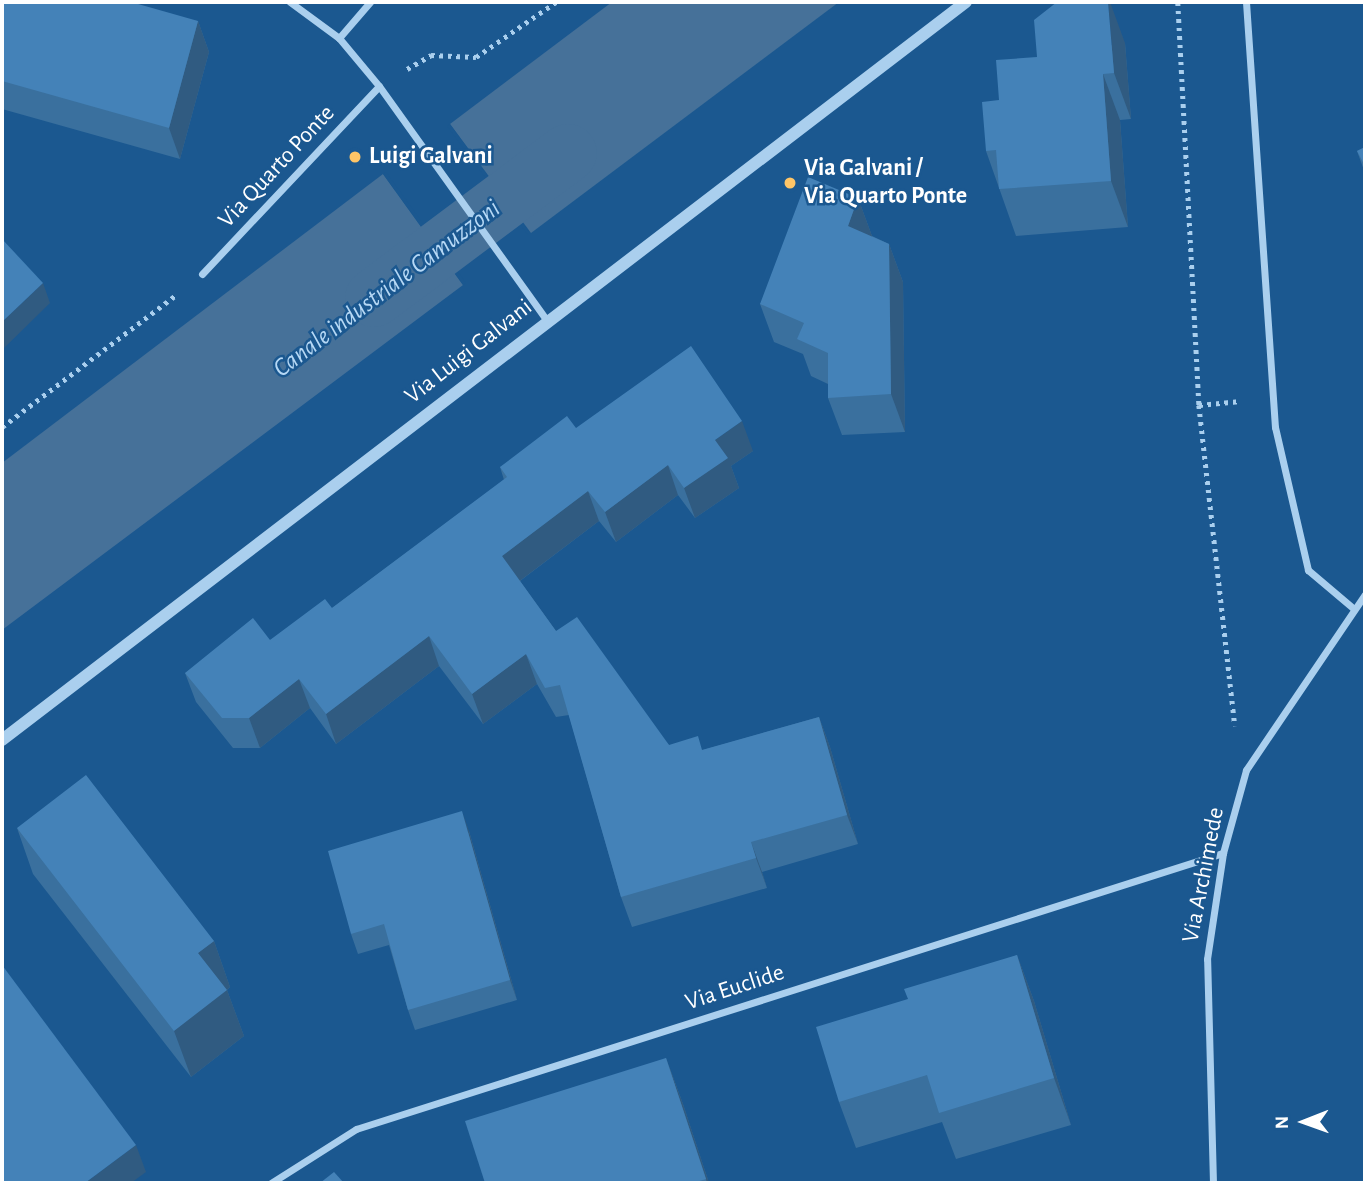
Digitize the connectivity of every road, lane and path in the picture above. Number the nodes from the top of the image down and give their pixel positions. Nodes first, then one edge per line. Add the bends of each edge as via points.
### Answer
1 (290, 2) edge
2 (370, 2) edge
3 (556, 2) edge
4 (966, 2) edge
5 (1178, 2) edge
6 (1246, 2) edge
7 (339, 38) junction
8 (380, 86) junction
9 (202, 274) joint
10 (546, 320) junction
11 (1248, 401) dead end
12 (1199, 405) junction
13 (2, 426) edge
14 (1365, 594) edge
15 (1365, 604) edge
16 (1353, 608) junction
17 (2, 740) edge
18 (1246, 770) junction
19 (1223, 853) junction
20 (271, 1183) edge
21 (1213, 1183) edge

1 - 7 street
2 - 7 street
3 - 8 path via 477,57 431,55
4 - 10 street, Via Luigi Galvani
5 - 12 path
6 - 16 street via 1272,408 1308,570
7 - 8 street
8 - 9 street, Via Quarto Ponte
8 - 10 street
9 - 13 path
10 - 17 street, Via Luigi Galvani
11 - 12 path
12 - 18 path via 1229,699
14 - 16 street, Via Archimede
15 - 16 street
16 - 18 street, Via Archimede
18 - 19 street, Via Archimede
19 - 20 street, Via Euclide via 356,1129
19 - 21 street, Via Archimede via 1207,959

